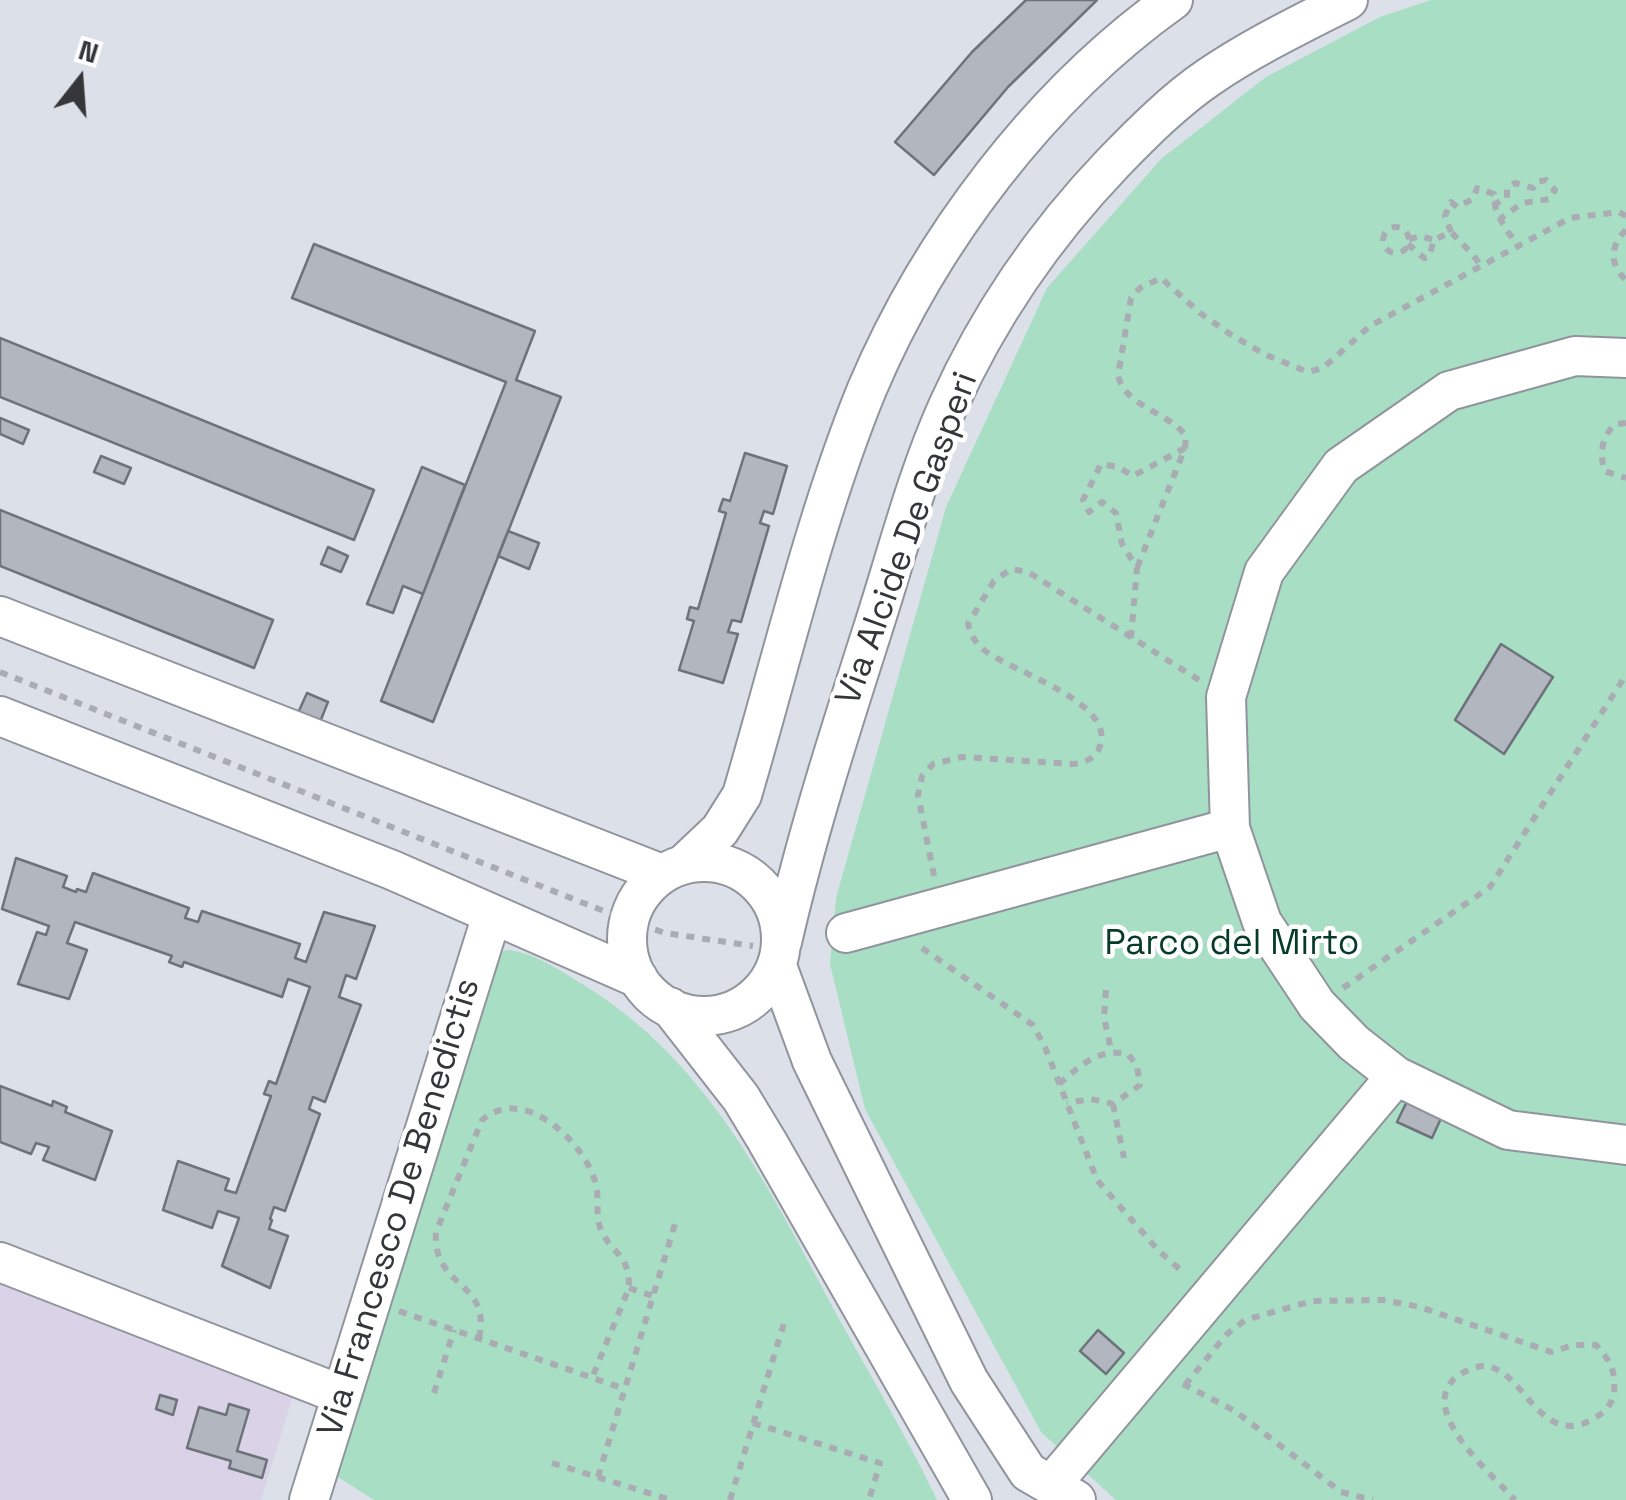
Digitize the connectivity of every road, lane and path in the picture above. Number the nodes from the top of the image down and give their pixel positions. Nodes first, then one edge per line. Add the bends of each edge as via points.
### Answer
1 (1173, 0) edge
2 (1348, 0) edge
3 (1494, 205) junction
4 (1626, 216) edge
5 (1500, 219) junction
6 (1626, 230) edge
7 (1451, 232) junction
8 (1434, 240) junction
9 (1518, 246) junction
10 (1480, 266) junction
11 (1626, 280) edge
12 (1626, 358) edge
13 (1626, 423) edge
14 (1185, 448) junction
15 (1626, 478) edge
16 (1137, 568) junction
17 (0, 616) edge
18 (1132, 638) junction
19 (0, 672) edge
20 (1626, 675) edge
21 (1226, 697) junction
22 (0, 716) edge
23 (1230, 828) junction
24 (673, 869) junction
25 (940, 907) junction
26 (492, 915) junction
27 (629, 921) junction
28 (891, 921) junction
29 (846, 933) dead end
30 (780, 952) junction
31 (638, 978) junction
32 (1106, 990) dead end
33 (1317, 1006) junction
34 (670, 1007) junction
35 (1111, 1050) junction
36 (1396, 1076) junction
37 (1059, 1084) junction
38 (1067, 1103) junction
39 (1113, 1104) junction
40 (1626, 1145) edge
41 (1124, 1158) dead end
42 (675, 1224) dead end
43 (0, 1262) edge
44 (629, 1288) junction
45 (653, 1296) junction
46 (1210, 1296) junction
47 (371, 1301) junction
48 (786, 1320) dead end
49 (454, 1330) junction
50 (479, 1338) junction
51 (1150, 1367) junction
52 (592, 1378) junction
53 (1185, 1385) junction
54 (624, 1389) junction
55 (434, 1393) dead end
56 (342, 1395) junction
57 (753, 1423) junction
58 (552, 1464) dead end
59 (598, 1478) junction
60 (1063, 1493) edge
61 (309, 1500) edge
62 (671, 1500) edge
63 (730, 1500) edge
64 (869, 1500) edge
65 (972, 1500) edge
66 (1373, 1500) edge
67 (1515, 1500) edge

1 - 24 street via 1086,69 1024,139 950,236 898,322 823,518 742,795 720,830
2 - 30 street, Via Alcide De Gasperi via 1206,79 1072,205 1024,267 947,409 923,475 805,841
3 - 5 path
3 - 5 path via 1514,183 1533,188 1546,180 1555,190 1550,199 1522,203
3 - 7 path via 1494,194 1477,188 1473,199 1457,207 1452,202 1445,216
4 - 9 path via 1570,218
5 - 9 path
6 - 11 path via 1613,258
7 - 8 path
7 - 10 path
8 - 8 path via 1424,258 1408,242 1421,236
9 - 10 path
10 - 14 path via 1370,326 1322,368 1308,372 1230,334 1161,278 1140,288 1131,298 1118,376 1132,398 1177,424
12 - 21 street via 1575,356 1449,391 1342,466 1264,572
13 - 15 path via 1603,437 1601,456 1604,471
14 - 16 path
14 - 16 path via 1132,476 1102,464 1083,500 1089,512 1102,502 1116,514 1122,544
16 - 18 path
17 - 24 street
18 - 21 path
18 - 25 path via 1028,572 1011,569 994,581 968,624 971,637 1079,702 1102,734 1100,748 1092,760 1074,764 962,757 933,764 918,795
19 - 27 path
20 - 33 path via 1490,887
21 - 23 street
22 - 26 street
23 - 25 street
23 - 33 street via 1262,922
24 - 27 street via 644,890
24 - 30 street via 708,862 752,878 779,918
25 - 28 street
26 - 31 street
26 - 47 street, Via Francesco De Benedictis
27 - 30 path via 665,934
27 - 31 street
28 - 29 street
28 - 37 path via 1033,1026
30 - 34 street via 765,986 747,1003 701,1016
30 - 60 street via 812,1062 969,1381 1028,1472
31 - 34 street
32 - 35 path
33 - 36 street
34 - 65 street via 768,1141
35 - 37 path
35 - 39 path via 1128,1054 1140,1085
36 - 40 street via 1508,1130
36 - 46 street
37 - 38 path
38 - 39 path
38 - 46 path via 1097,1180 1158,1250
39 - 41 path
42 - 45 path
43 - 56 street
44 - 45 path
44 - 50 path via 621,1254 600,1230 592,1171 564,1132 530,1112 490,1113 441,1215 435,1248 450,1276 481,1308
44 - 52 path
45 - 54 path
46 - 51 street
47 - 49 path
47 - 56 street, Via Francesco De Benedictis
48 - 57 path
49 - 50 path
49 - 55 path
50 - 52 path
51 - 53 path
51 - 60 street
52 - 54 path
53 - 66 path via 1235,1411 1341,1492
53 - 67 path via 1244,1320 1312,1301 1420,1307 1551,1352 1596,1345 1611,1361 1613,1399 1584,1424 1548,1418 1504,1372 1484,1366 1450,1383 1443,1400 1448,1423
54 - 59 path
56 - 61 street, Via Francesco De Benedictis
57 - 63 path
57 - 64 path via 880,1463
58 - 59 path
59 - 62 path

